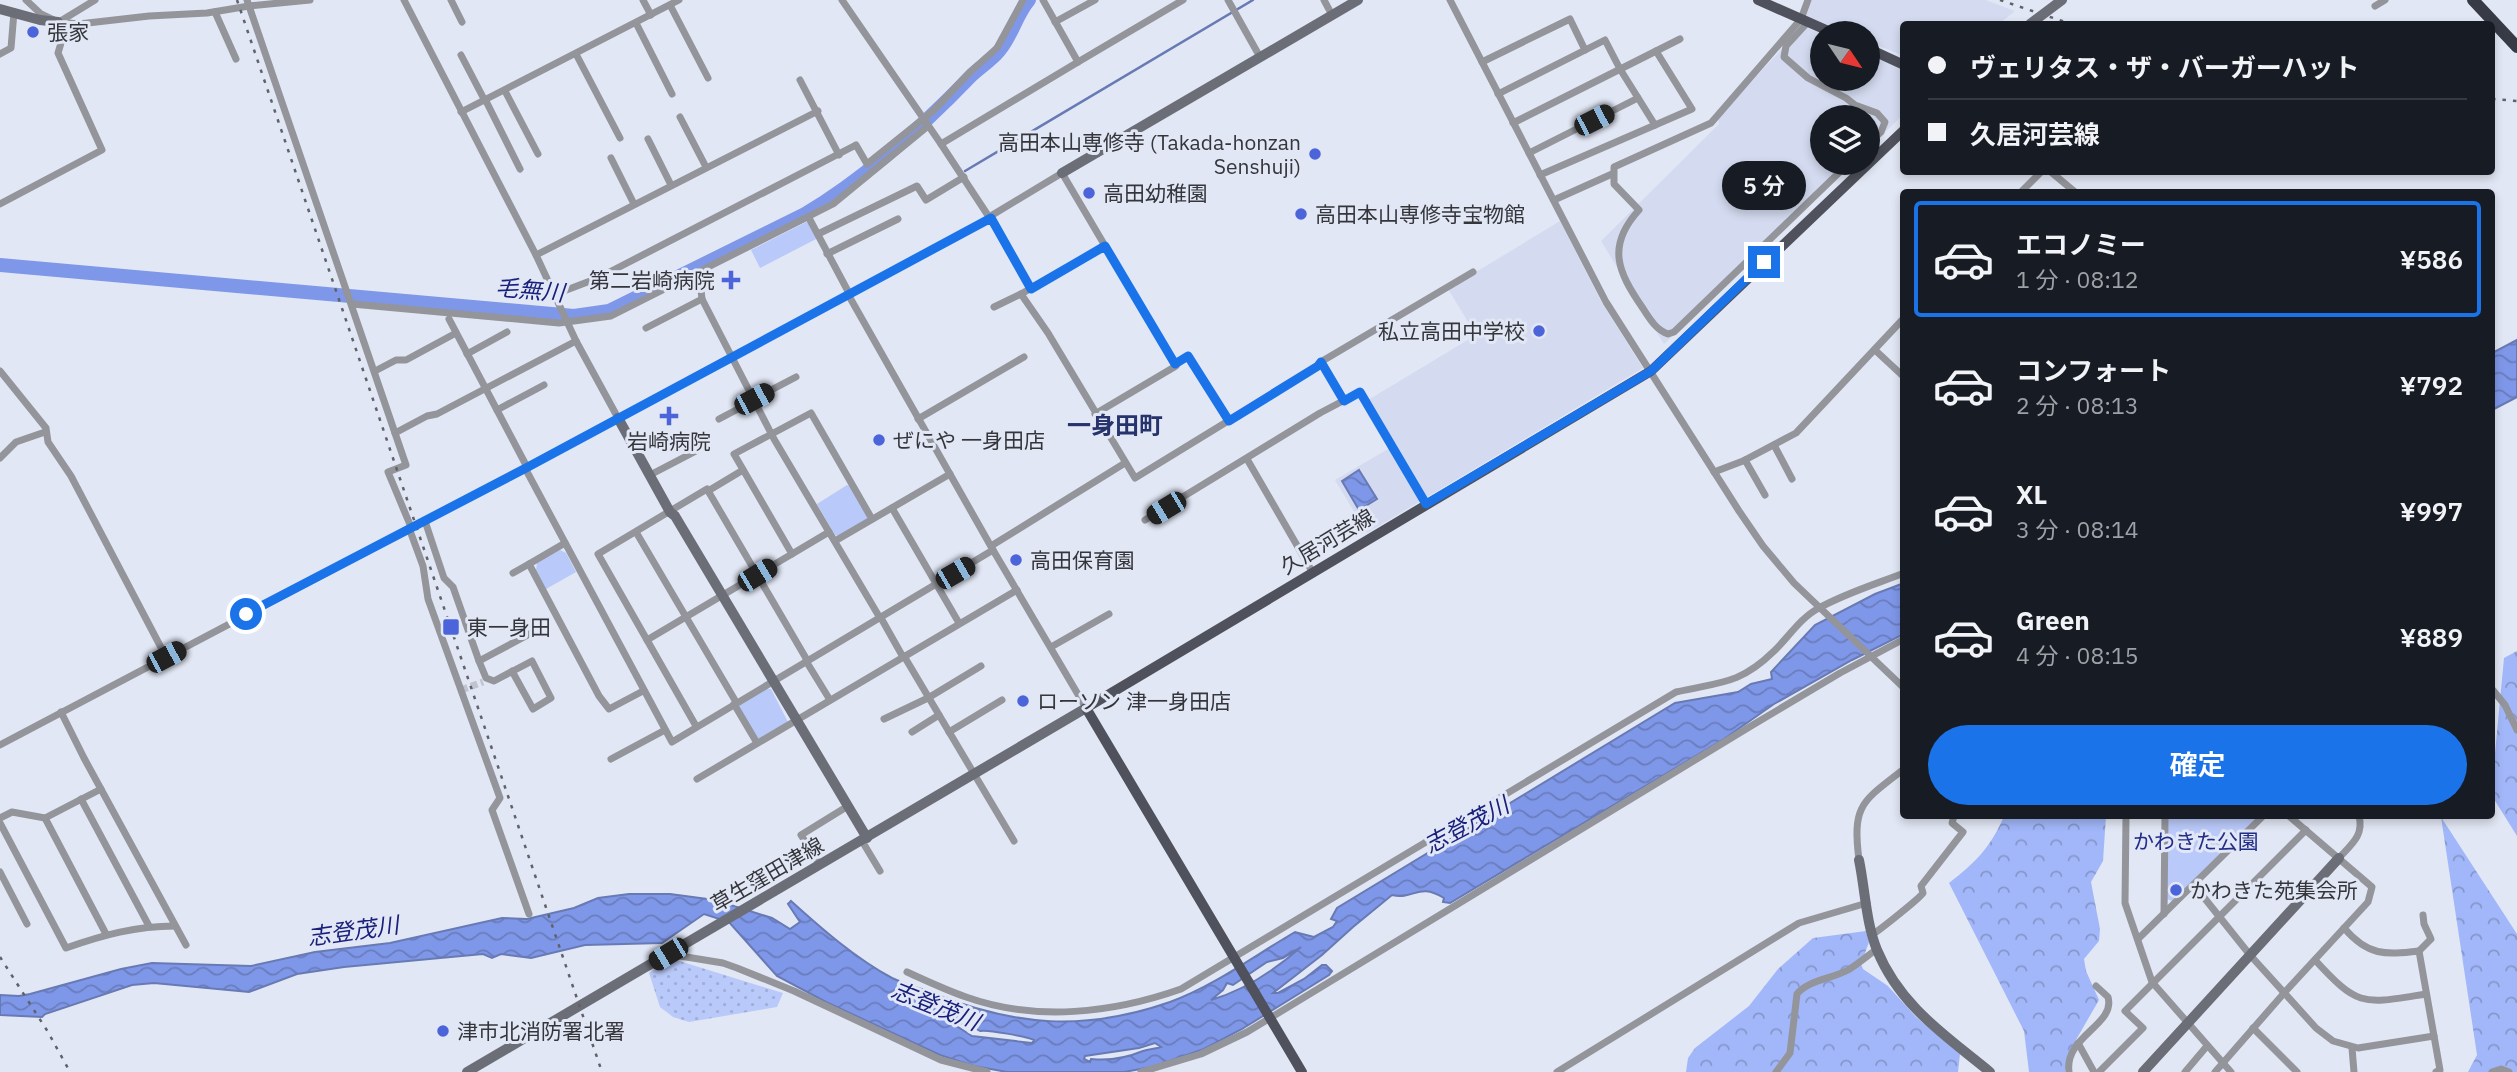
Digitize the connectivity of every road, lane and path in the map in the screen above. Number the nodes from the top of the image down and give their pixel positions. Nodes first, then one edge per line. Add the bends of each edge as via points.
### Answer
1 (26, 0) edge
2 (95, 0) edge
3 (310, 0) edge
4 (404, 0) edge
5 (451, 0) edge
6 (643, 0) edge
7 (679, 0) edge
8 (842, 0) edge
9 (1023, 0) edge
10 (1043, 0) edge
11 (1095, 0) edge
12 (1183, 0) edge
13 (1228, 0) edge
14 (1324, 0) edge
15 (1358, 0) edge
16 (1450, 0) edge
17 (1758, 0) edge
18 (1808, 0) edge
19 (2062, 0) edge
20 (2385, 0) edge
21 (2473, 0) edge
22 (248, 3) edge
23 (670, 5) junction
24 (2375, 6) dead end
25 (0, 9) edge
26 (14, 12) junction
27 (215, 12) junction
28 (651, 15) junction
29 (1332, 15) junction
30 (41, 17) junction
31 (1805, 21) junction
32 (2034, 21) edge
33 (2492, 21) edge
34 (461, 22) dead end
35 (1055, 22) junction
36 (63, 23) junction
37 (636, 23) junction
38 (1810, 23) edge
39 (2495, 24) edge
40 (1680, 39) dead end
41 (2517, 47) edge
42 (1585, 50) junction
43 (1656, 51) junction
44 (0, 54) edge
45 (576, 54) junction
46 (1880, 54) edge
47 (461, 55) dead end
48 (1260, 57) junction
49 (236, 59) dead end
50 (1078, 62) junction
51 (1482, 62) junction
52 (1900, 63) edge
53 (1620, 69) junction
54 (708, 78) dead end
55 (800, 80) dead end
56 (505, 90) junction
57 (672, 94) dead end
58 (1498, 94) junction
59 (1638, 97) junction
60 (485, 101) junction
61 (1855, 105) edge
62 (818, 111) junction
63 (461, 112) junction
64 (1880, 115) edge
65 (680, 117) dead end
66 (925, 121) junction
67 (1513, 123) junction
68 (1655, 125) junction
69 (1880, 130) edge
70 (1900, 134) edge
71 (620, 138) dead end
72 (648, 139) dead end
73 (941, 144) junction
74 (1529, 153) junction
75 (538, 154) dead end
76 (839, 155) junction
77 (611, 158) dead end
78 (706, 167) junction
79 (520, 169) dead end
80 (1062, 173) junction
81 (1612, 174) junction
82 (1540, 175) junction
83 (1837, 175) edge
84 (2038, 175) edge
85 (2055, 175) edge
86 (964, 177) junction
87 (671, 185) junction
88 (2024, 189) edge
89 (2071, 189) edge
90 (1554, 201) junction
91 (0, 204) edge
92 (635, 204) junction
93 (809, 218) junction
94 (991, 218) junction
95 (898, 219) dead end
96 (818, 234) junction
97 (1105, 246) junction
98 (827, 254) junction
99 (536, 255) junction
100 (1472, 272) dead end
101 (699, 273) junction
102 (1031, 289) junction
103 (1021, 294) junction
104 (556, 295) junction
105 (850, 295) junction
106 (702, 299) junction
107 (352, 304) junction
108 (994, 307) dead end
109 (449, 319) dead end
110 (568, 322) junction
111 (1900, 322) edge
112 (646, 328) dead end
113 (507, 331) dead end
114 (456, 333) junction
115 (576, 341) junction
116 (1875, 349) junction
117 (467, 354) junction
118 (733, 357) junction
119 (1024, 357) dead end
120 (1321, 362) junction
121 (1175, 364) junction
122 (0, 371) edge
123 (1651, 371) junction
124 (375, 372) junction
125 (1900, 373) edge
126 (796, 377) dead end
127 (544, 385) dead end
128 (486, 388) junction
129 (755, 400) junction
130 (1344, 401) junction
131 (497, 410) junction
132 (1095, 414) junction
133 (618, 418) junction
134 (719, 419) dead end
135 (918, 419) junction
136 (1229, 421) junction
137 (46, 432) junction
138 (396, 433) junction
139 (773, 433) junction
140 (1774, 445) junction
141 (696, 451) dead end
142 (0, 458) edge
143 (1247, 459) junction
144 (1745, 460) junction
145 (1125, 463) junction
146 (526, 467) junction
147 (743, 470) junction
148 (1714, 472) junction
149 (950, 474) junction
150 (650, 475) junction
151 (1792, 479) dead end
152 (708, 491) junction
153 (1765, 495) dead end
154 (1426, 504) junction
155 (891, 508) junction
156 (670, 512) junction
157 (872, 519) junction
158 (1145, 520) dead end
159 (425, 521) junction
160 (410, 528) junction
161 (636, 532) junction
162 (829, 532) junction
163 (835, 541) junction
164 (565, 543) junction
165 (992, 548) junction
166 (792, 554) junction
167 (529, 564) junction
168 (513, 573) dead end
169 (1313, 573) junction
170 (757, 575) junction
171 (1900, 575) edge
172 (444, 578) junction
173 (427, 583) junction
174 (936, 584) junction
175 (1017, 590) junction
176 (723, 595) junction
177 (1820, 609) junction
178 (1109, 614) dead end
179 (685, 617) junction
180 (881, 618) junction
181 (959, 623) junction
182 (537, 630) dead end
183 (647, 640) junction
184 (1900, 641) edge
185 (1051, 647) junction
186 (904, 656) junction
187 (166, 657) junction
188 (1871, 657) junction
189 (479, 661) junction
190 (807, 661) junction
191 (981, 666) dead end
192 (512, 671) junction
193 (773, 681) junction
194 (1900, 684) edge
195 (643, 691) junction
196 (2495, 693) edge
197 (929, 698) junction
198 (830, 700) junction
199 (1002, 700) dead end
200 (735, 703) junction
201 (1086, 708) junction
202 (61, 712) junction
203 (939, 715) junction
204 (884, 719) dead end
205 (797, 720) junction
206 (696, 726) junction
207 (666, 730) junction
208 (2517, 730) edge
209 (912, 732) dead end
210 (948, 733) junction
211 (757, 743) junction
212 (0, 745) edge
213 (611, 759) dead end
214 (1900, 772) edge
215 (974, 774) junction
216 (696, 779) dead end
217 (101, 789) junction
218 (81, 799) junction
219 (848, 806) junction
220 (45, 818) junction
221 (1953, 819) edge
222 (2126, 819) edge
223 (2165, 819) edge
224 (2260, 819) edge
225 (2293, 819) edge
226 (2360, 819) edge
227 (0, 821) edge
228 (2306, 830) junction
229 (865, 839) junction
230 (1014, 841) dead end
231 (2339, 858) junction
232 (1860, 860) joint
233 (820, 865) junction
234 (880, 871) dead end
235 (0, 872) edge
236 (2194, 885) junction
237 (1867, 903) junction
238 (529, 914) dead end
239 (2164, 914) junction
240 (2423, 915) dead end
241 (2219, 917) junction
242 (27, 924) dead end
243 (149, 926) junction
244 (175, 926) junction
245 (2344, 928) junction
246 (106, 934) junction
247 (1873, 934) junction
248 (2138, 939) junction
249 (186, 945) dead end
250 (1877, 949) junction
251 (2419, 951) junction
252 (668, 954) junction
253 (2250, 955) junction
254 (1235, 958) junction
255 (2315, 960) junction
256 (907, 972) dead end
257 (2152, 982) junction
258 (2096, 986) dead end
259 (2285, 992) junction
260 (2426, 993) junction
261 (1270, 1018) junction
262 (2188, 1023) junction
263 (2253, 1028) junction
264 (2434, 1036) junction
265 (2078, 1043) junction
266 (2207, 1046) junction
267 (2352, 1048) junction
268 (2222, 1063) junction
269 (467, 1072) edge
270 (987, 1072) edge
271 (1141, 1072) edge
272 (1302, 1072) edge
273 (1557, 1072) edge
274 (1776, 1072) edge
275 (1990, 1072) edge
276 (2069, 1072) edge
277 (2094, 1072) edge
278 (2099, 1072) edge
279 (2143, 1072) edge
280 (2185, 1072) edge
281 (2215, 1072) edge
282 (2231, 1072) edge
283 (2297, 1072) edge
284 (2354, 1072) edge
285 (2436, 1072) edge
286 (2492, 1072) edge
287 (2509, 1072) edge

1 - 30 street
2 - 36 street
3 - 22 street
4 - 63 street
5 - 34 street
6 - 28 street
7 - 23 street
8 - 66 street
9 - 66 street via 997,48
10 - 35 street
11 - 35 street
12 - 50 street
13 - 48 street
14 - 29 street
15 - 29 street
16 - 51 street
17 - 31 main road
18 - 31 street
19 - 32 street, bridge
20 - 24 street
21 - 33 highway
22 - 27 street
22 - 107 street
23 - 28 street
23 - 54 street
25 - 26 street
26 - 30 street
26 - 44 street via 12,48
27 - 36 street
27 - 49 street
28 - 37 street
29 - 48 street
30 - 36 street
31 - 38 main road
31 - 61 street via 1786,46 1784,57 1808,78
31 - 81 street via 1711,123 1614,167
35 - 50 street
36 - 91 street via 58,53 102,150
37 - 45 street
37 - 57 street
39 - 41 highway
40 - 43 street
42 - 51 street via 1570,19
42 - 53 street via 1605,40
42 - 58 street
43 - 53 street
43 - 68 street via 1692,109
45 - 56 street
45 - 71 street
46 - 52 main road
47 - 60 street
48 - 80 street
50 - 73 street
51 - 58 street
53 - 59 street
53 - 67 street
55 - 62 street
56 - 60 street
56 - 75 street
58 - 67 street
59 - 68 street
59 - 74 street
60 - 63 street
60 - 79 street
62 - 76 street
62 - 78 street
63 - 99 street
64 - 69 street via 1885,124
65 - 78 street
66 - 73 street
66 - 76 street via 867,164 856,145
66 - 93 street via 833,204
67 - 74 street
68 - 82 street
70 - 123 main road, 久居河芸線
72 - 87 street
73 - 86 street
74 - 82 street
76 - 104 street
77 - 92 street
78 - 87 street
80 - 94 street
80 - 97 street
81 - 83 street via 1614,184 1639,210 1620,239 1621,271 1654,324 1668,334
81 - 90 street
82 - 90 street
84 - 88 street
85 - 89 street
86 - 94 street
86 - 96 street via 926,200 917,186
87 - 92 street
90 - 123 street via 1606,302
92 - 99 street
93 - 96 street
93 - 101 street
94 - 102 street
94 - 105 street
95 - 98 street
96 - 98 street
97 - 102 street
97 - 121 street
98 - 105 street
99 - 104 street
100 - 120 street
101 - 106 street
101 - 110 street via 611,316
102 - 103 street
103 - 108 street
103 - 132 street
104 - 110 street
105 - 118 street
105 - 135 street
106 - 112 street
106 - 118 street
107 - 110 street
107 - 124 street
109 - 114 street
110 - 115 street
111 - 116 street
113 - 117 street
114 - 117 street
114 - 124 street
115 - 128 street
115 - 133 street
116 - 125 street
116 - 140 street via 1802,428
117 - 128 street
118 - 129 street
118 - 133 street
119 - 135 street
120 - 130 street
120 - 136 street
121 - 132 street
121 - 136 street via 1188,356
122 - 137 street
123 - 148 street
123 - 154 main road, 久居河芸線
124 - 138 street
126 - 129 street
127 - 131 street
128 - 131 street
128 - 138 street
129 - 134 street
129 - 139 street
130 - 143 street
130 - 154 street via 1360,392
131 - 146 street
132 - 145 street
133 - 146 street
133 - 150 street
135 - 149 street
136 - 145 street via 1135,478
137 - 142 street via 20,440
137 - 187 street
138 - 160 street via 406,465 388,472
139 - 147 street via 734,454
139 - 157 street via 811,414
139 - 162 street
140 - 144 street
140 - 151 street
141 - 150 street
143 - 158 street
143 - 169 street
144 - 148 street
144 - 153 street
145 - 165 street
146 - 159 street
146 - 164 street
147 - 152 street
147 - 166 street
148 - 177 street via 1763,546
149 - 155 street
149 - 165 street
150 - 156 street
152 - 156 street
152 - 170 street
154 - 169 main road, 久居河芸線
155 - 157 street
155 - 174 street
156 - 161 street
156 - 176 street
157 - 163 street
159 - 160 street
159 - 172 street
160 - 173 street
160 - 187 street
161 - 179 street
161 - 183 street via 598,554
162 - 163 street
162 - 166 street
163 - 180 street
164 - 167 street
164 - 195 street
165 - 174 street
165 - 175 street
166 - 170 street
167 - 168 street
167 - 195 street via 609,709
169 - 201 main road, 久居河芸線
170 - 176 street
170 - 190 street
171 - 177 street
172 - 173 street
172 - 189 street via 453,587
173 - 238 street via 428,599 500,797 492,810
174 - 180 street
174 - 181 street
175 - 181 street
175 - 185 street
176 - 179 street
176 - 193 street
177 - 188 street
177 - 254 street via 1804,618 1774,652 1750,670 1723,684 1676,692
178 - 185 street
179 - 183 street
179 - 200 street
180 - 186 street
180 - 190 street
181 - 186 street
182 - 189 street
183 - 206 street
184 - 188 street
185 - 201 street
186 - 197 street
186 - 198 street
187 - 202 street
188 - 194 street
188 - 261 street
189 - 192 street via 485,680 494,681
190 - 193 street
190 - 198 street
191 - 197 street
192 - 192 street via 532,661 551,698 533,709
193 - 200 street
193 - 205 street
195 - 207 street
196 - 208 street
197 - 203 street
197 - 204 street
198 - 205 street
199 - 210 street
200 - 206 street
200 - 211 street
201 - 215 street, 草生窪田津線
201 - 254 main road
202 - 212 street
202 - 217 street
203 - 209 street
203 - 210 street
205 - 211 street
205 - 219 street
206 - 207 street via 672,742
207 - 213 street
210 - 215 street
211 - 216 street
214 - 232 street via 1860,810 1856,830
215 - 229 street, 草生窪田津線
215 - 230 street
217 - 218 street
217 - 244 street
218 - 220 street
218 - 243 street
219 - 229 street
219 - 233 street via 801,835
220 - 227 street via 12,812
220 - 246 street
221 - 247 street via 1963,832 1921,886 1923,894
222 - 248 street via 2124,898
223 - 239 street
224 - 236 street
225 - 228 street
226 - 231 street via 2359,836
227 - 246 street via 66,948
228 - 231 street
228 - 241 street
229 - 233 street, 草生窪田津線
229 - 234 street
231 - 245 street via 2372,887 2368,902
231 - 253 street
232 - 237 street
233 - 252 street, 草生窪田津線
235 - 242 street
236 - 239 street
236 - 241 street
237 - 247 street
237 - 273 street via 1798,924
239 - 248 street
240 - 251 street via 2431,939
241 - 253 street
241 - 257 street
243 - 244 street
243 - 246 street
244 - 249 street
245 - 251 street via 2376,952
245 - 255 street
247 - 250 street
248 - 257 street
250 - 274 street via 1849,970 1797,994 1790,1053
250 - 275 street via 1896,987 1917,1012
251 - 260 street
252 - 269 street, 草生窪田津線
252 - 270 street via 737,968 941,1060
253 - 259 street
253 - 262 street
254 - 256 street via 1170,993 1062,1013 968,998
254 - 261 main road
255 - 259 street
255 - 260 street via 2343,989 2361,999 2382,1001
257 - 262 street
257 - 278 street via 2125,1011 2143,1028
258 - 265 street via 2108,997 2109,1008 2098,1026
259 - 263 street
259 - 267 street via 2321,1033
260 - 264 street
261 - 271 street via 1201,1054
261 - 272 main road
262 - 266 street
262 - 279 street
263 - 268 street
263 - 283 street
264 - 267 street
264 - 285 street via 2440,1070
265 - 276 street
265 - 277 street
266 - 268 street
266 - 280 street
267 - 284 street
268 - 281 street
268 - 282 street
286 - 287 street

